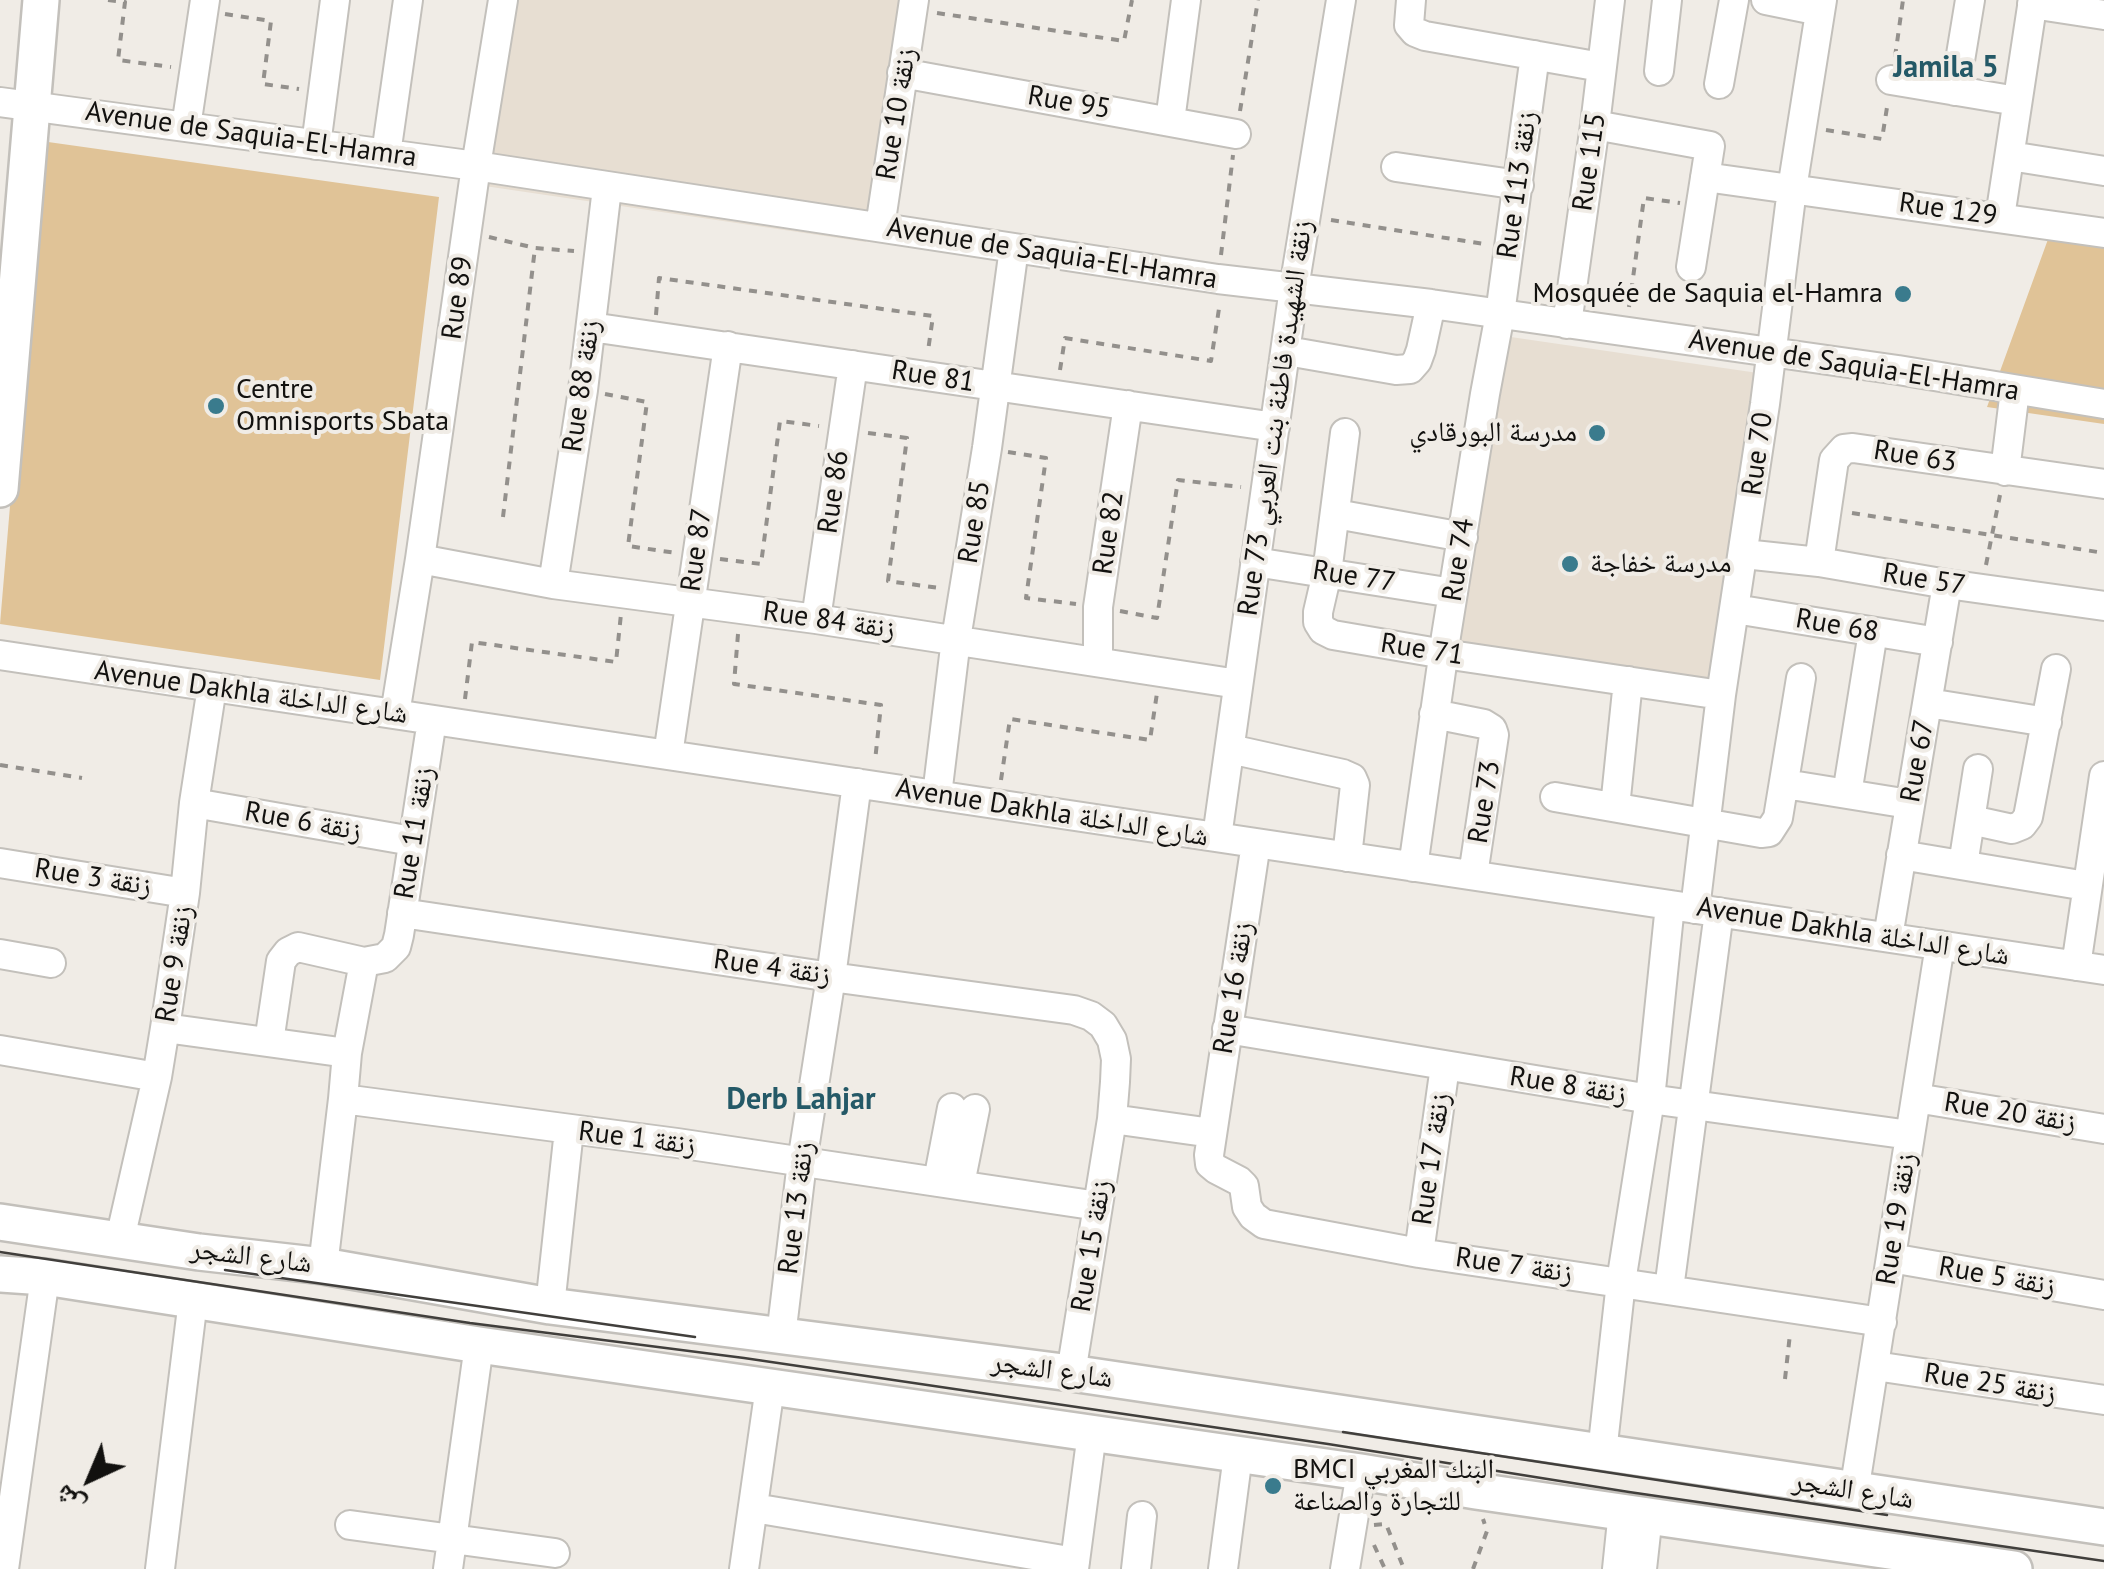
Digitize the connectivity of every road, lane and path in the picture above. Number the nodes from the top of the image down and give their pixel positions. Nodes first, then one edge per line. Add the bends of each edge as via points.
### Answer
1 (41, 0) edge
2 (108, 0) edge
3 (335, 0) edge
4 (408, 0) edge
5 (503, 0) edge
6 (1132, 0) edge
7 (1186, 0) edge
8 (1341, 0) edge
9 (1411, 0) edge
10 (1610, 0) edge
11 (1667, 0) edge
12 (1734, 0) edge
13 (1766, 0) edge
14 (1904, 0) edge
15 (1970, 0) edge
16 (2032, 2) edge
17 (914, 4) edge
18 (1821, 5) edge
19 (204, 6) edge
20 (2104, 15) edge
21 (1536, 55) junction
22 (1601, 67) junction
23 (195, 71) junction
24 (1659, 71) dead end
25 (902, 73) junction
26 (1891, 80) junction
27 (1719, 84) dead end
28 (1955, 90) junction
29 (323, 92) junction
30 (2017, 101) junction
31 (16, 104) edge
32 (1170, 121) junction
33 (1802, 124) junction
34 (1595, 126) junction
35 (186, 127) junction
36 (1236, 134) dead end
37 (316, 145) junction
38 (386, 154) junction
39 (2010, 156) junction
40 (476, 166) junction
41 (1396, 167) dead end
42 (2104, 171) edge
43 (1706, 177) junction
44 (1518, 185) junction
45 (607, 188) junction
46 (1792, 190) junction
47 (1700, 206) junction
48 (1306, 216) junction
49 (2000, 218) junction
50 (880, 227) junction
51 (468, 232) junction
52 (2104, 232) edge
53 (535, 248) junction
54 (1014, 248) junction
55 (1509, 248) junction
56 (598, 253) junction
57 (1691, 267) dead end
58 (1224, 280) junction
59 (1294, 288) junction
60 (1431, 304) junction
61 (1500, 314) junction
62 (1567, 324) junction
63 (590, 327) junction
64 (1626, 332) junction
65 (654, 335) junction
66 (728, 346) junction
67 (1287, 352) junction
68 (1772, 353) junction
69 (853, 365) junction
70 (924, 376) junction
71 (994, 387) junction
72 (583, 390) junction
73 (2015, 390) junction
74 (1056, 395) junction
75 (1128, 404) junction
76 (2104, 404) edge
77 (1274, 427) junction
78 (843, 429) junction
79 (1345, 433) dead end
80 (987, 448) junction
81 (2005, 471) junction
82 (2104, 484) edge
83 (0, 489) edge
84 (1266, 490) junction
85 (1826, 508) junction
86 (1336, 514) junction
87 (503, 517) dead end
88 (1992, 536) junction
89 (1463, 538) junction
90 (2104, 553) edge
91 (1744, 554) junction
92 (695, 556) junction
93 (420, 559) junction
94 (1255, 562) junction
95 (1820, 562) junction
96 (1327, 573) junction
97 (553, 584) junction
98 (1947, 584) junction
99 (1981, 589) junction
100 (964, 591) junction
101 (1454, 593) junction
102 (623, 594) junction
103 (690, 603) junction
104 (2104, 606) edge
105 (1098, 607) junction
106 (740, 608) junction
107 (1735, 610) junction
108 (816, 619) junction
109 (1873, 632) junction
110 (956, 639) junction
111 (1938, 642) junction
112 (1444, 654) junction
113 (0, 655) edge
114 (1098, 662) junction
115 (1160, 671) junction
116 (1800, 678) dead end
117 (1628, 681) junction
118 (1238, 684) junction
119 (212, 687) junction
120 (1721, 695) junction
121 (1928, 702) junction
122 (395, 714) junction
123 (1434, 714) junction
124 (432, 720) junction
125 (462, 724) junction
126 (1230, 750) junction
127 (668, 755) junction
128 (0, 765) edge
129 (1978, 770) dead end
130 (2104, 776) edge
131 (82, 778) dead end
132 (864, 784) junction
133 (1785, 784) junction
134 (1847, 794) junction
135 (938, 795) junction
136 (1555, 798) dead end
137 (194, 803) junction
138 (997, 804) junction
139 (1910, 804) junction
140 (1615, 808) junction
141 (1972, 820) junction
142 (1704, 822) junction
143 (2100, 832) edge
144 (1217, 837) junction
145 (412, 841) junction
146 (1256, 843) junction
147 (1901, 856) junction
148 (1347, 857) junction
149 (0, 862) edge
150 (1964, 865) junction
151 (1413, 866) junction
152 (1473, 876) junction
153 (2086, 886) junction
154 (185, 893) junction
155 (1695, 908) junction
156 (402, 914) junction
157 (1888, 938) junction
158 (1940, 946) junction
159 (0, 954) edge
160 (364, 962) junction
161 (51, 963) dead end
162 (2076, 966) junction
163 (2104, 970) edge
164 (831, 977) junction
165 (165, 1028) junction
166 (1228, 1030) junction
167 (268, 1042) junction
168 (0, 1050) edge
169 (347, 1053) junction
170 (1116, 1058) joint
171 (1445, 1066) junction
172 (157, 1077) junction
173 (1916, 1098) junction
174 (343, 1099) junction
175 (1650, 1099) junction
176 (1694, 1106) junction
177 (963, 1108) dead end
178 (1112, 1119) junction
179 (2104, 1129) edge
180 (568, 1130) junction
181 (1212, 1132) junction
182 (1910, 1136) junction
183 (802, 1162) junction
184 (949, 1182) junction
185 (1098, 1206) junction
186 (0, 1222) edge
187 (120, 1239) junction
188 (1419, 1253) junction
189 (1891, 1258) junction
190 (322, 1266) junction
191 (0, 1274) edge
192 (46, 1277) junction
193 (1621, 1282) junction
194 (1669, 1289) junction
195 (2104, 1295) edge
196 (192, 1300) junction
197 (550, 1306) junction
198 (1794, 1307) junction
199 (1882, 1322) junction
200 (781, 1336) junction
201 (479, 1346) junction
202 (1875, 1366) junction
203 (1071, 1373) junction
204 (1784, 1379) dead end
205 (770, 1387) junction
206 (2104, 1400) edge
207 (1092, 1433) junction
208 (1602, 1453) junction
209 (1238, 1455) junction
210 (1361, 1472) junction
211 (1854, 1492) junction
212 (754, 1508) junction
213 (1636, 1513) junction
214 (1142, 1516) dead end
215 (350, 1525) dead end
216 (1366, 1526) dead end
217 (2104, 1528) edge
218 (452, 1539) junction
219 (555, 1553) dead end
220 (1922, 1562) edge
221 (1075, 1565) edge
222 (4, 1569) edge
223 (160, 1569) edge
224 (448, 1569) edge
225 (744, 1569) edge
226 (1136, 1569) edge
227 (1223, 1569) edge
228 (1345, 1569) edge
229 (1404, 1569) edge
230 (1617, 1569) edge
231 (1642, 1569) edge
232 (2014, 1569) edge

1 - 31 main road
2 - 23 path via 125,2 118,60
3 - 29 street
4 - 38 street
5 - 40 street, Rue 89
6 - 17 path via 1124,41
7 - 32 street
8 - 48 street, Rue 73 زنقة الشهيدة فاطنة بنت العربي
9 - 21 street via 1414,32
10 - 22 street, Rue 115
11 - 24 street
12 - 27 street
13 - 18 street
14 - 26 path
15 - 28 street
16 - 20 street
16 - 30 street
17 - 25 street, Rue 10 زنقة
18 - 33 street, Rue 70
19 - 23 street
19 - 29 path via 271,21 263,84
21 - 22 street
21 - 44 street, Rue 113 زنقة
22 - 34 street, Rue 115
23 - 35 street
25 - 32 street, Rue 95
25 - 50 street, Rue 10 زنقة
26 - 28 street
26 - 33 path via 1882,139
28 - 30 street
29 - 37 street
30 - 39 street
31 - 35 street, Avenue de Saquia-El-Hamra
31 - 83 main road
32 - 36 street, Rue 95
33 - 46 street, Rue 70
34 - 43 street via 1710,146
34 - 62 street, Rue 115
35 - 37 street, Avenue de Saquia-El-Hamra
37 - 38 street, Avenue de Saquia-El-Hamra
38 - 40 street, Avenue de Saquia-El-Hamra
39 - 42 street
39 - 49 street
40 - 45 street, Avenue de Saquia-El-Hamra
40 - 51 street, Rue 89
41 - 44 street
43 - 46 street, Rue 129
43 - 47 street
44 - 55 street, Rue 113 زنقة
45 - 50 street, Avenue de Saquia-El-Hamra
45 - 56 street, Rue 88 زنقة
46 - 49 street, Rue 129
46 - 68 street, Rue 70
47 - 57 street
47 - 64 path via 1644,198
48 - 55 path
48 - 59 street, Rue 73 زنقة الشهيدة فاطنة بنت العربي
49 - 52 street, Rue 129
50 - 54 street, Avenue de Saquia-El-Hamra
51 - 53 path
51 - 93 street, Rue 89
53 - 56 path
53 - 87 path
54 - 58 street, Avenue de Saquia-El-Hamra
54 - 71 street, Rue 85
55 - 61 street, Rue 113 زنقة
56 - 63 street, Rue 88 زنقة
58 - 59 street, Avenue de Saquia-El-Hamra
58 - 74 path via 1211,361 1065,338
59 - 60 street, Avenue de Saquia-El-Hamra
59 - 67 street, Rue 73 زنقة الشهيدة فاطنة بنت العربي
60 - 61 street, Avenue de Saquia-El-Hamra
60 - 67 street via 1410,369
61 - 62 street, Avenue de Saquia-El-Hamra
61 - 89 street, Rue 74
62 - 64 street, Avenue de Saquia-El-Hamra
63 - 65 street, Rue 81
63 - 72 street, Rue 88 زنقة
64 - 68 street, Avenue de Saquia-El-Hamra
65 - 66 street, Rue 81
65 - 70 path via 659,278 933,316
66 - 69 street, Rue 81
66 - 92 street, Rue 87
67 - 77 street, Rue 73 زنقة الشهيدة فاطنة بنت العربي
68 - 73 street, Avenue de Saquia-El-Hamra
68 - 91 street, Rue 70
69 - 70 street, Rue 81
69 - 78 street, Rue 86
70 - 71 street, Rue 81
71 - 74 street, Rue 81
71 - 80 street, Rue 85
72 - 92 path via 647,402 628,546
72 - 97 street, Rue 88 زنقة
73 - 76 street, Avenue de Saquia-El-Hamra
73 - 81 street
74 - 75 street, Rue 81
75 - 77 street, Rue 81
75 - 105 street, Rue 82
77 - 84 street, Rue 73 زنقة الشهيدة فاطنة بنت العربي
78 - 92 path via 780,421 761,564
78 - 100 path via 907,438 888,581
78 - 108 street, Rue 86
79 - 86 street, Rue 71
80 - 100 street, Rue 85
80 - 105 path via 1046,458 1026,598
81 - 82 street, Rue 63
81 - 85 street, Rue 63 via 1844,449 1834,460
81 - 88 path
84 - 94 street, Rue 73 زنقة الشهيدة فاطنة بنت العربي
84 - 105 path via 1178,480 1158,618
85 - 88 path
85 - 95 street, Rue 63
86 - 89 street
86 - 96 street, Rue 71
88 - 90 path
88 - 99 path
89 - 101 street, Rue 74
91 - 95 street, Rue 57
91 - 107 street, Rue 70
92 - 103 street, Rue 87
93 - 97 street, Rue 84 زنقة
93 - 122 street, Rue 89
94 - 96 street, Rue 77
94 - 118 street, Rue 73 زنقة الشهيدة فاطنة بنت العربي
95 - 98 street, Rue 57
96 - 101 street, Rue 77
96 - 112 street, Rue 71 via 1318,612 1323,630
97 - 102 street, Rue 84 زنقة
98 - 99 street, Rue 57
98 - 111 street, Rue 67
99 - 104 street, Rue 57
100 - 110 street, Rue 85
101 - 112 street, Rue 74
102 - 103 street, Rue 84 زنقة
102 - 125 path via 616,662 472,642
103 - 106 street, Rue 84 زنقة
103 - 127 street, Rue 87
105 - 114 street, Rue 82
106 - 108 street, Rue 84 زنقة
106 - 132 path via 734,684 881,705
107 - 109 street, Rue 68
107 - 120 street, Rue 70
108 - 110 street, Rue 84 زنقة
109 - 111 street, Rue 68
109 - 134 street
110 - 114 street, Rue 84 زنقة
110 - 135 street, Rue 85
111 - 121 street, Rue 67
112 - 117 street, Rue 71
112 - 123 street, Rue 74
113 - 119 street, Avenue Dakhla شارع الداخلة
114 - 115 street, Rue 84 زنقة
115 - 118 street, Rue 84 زنقة
115 - 138 path via 1150,740 1010,719
116 - 133 street
117 - 120 street, Rue 71
117 - 140 street
118 - 126 street, Rue 73 زنقة الشهيدة فاطنة بنت العربي
119 - 122 street, Avenue Dakhla شارع الداخلة
119 - 137 street, Rue 9 زنقة
120 - 142 street, Rue 70
121 - 139 street, Rue 67
121 - 141 street via 2052,696 2028,817 2012,829
122 - 124 street, Avenue Dakhla شارع الداخلة
123 - 151 street, Rue 74
123 - 152 street, Rue 73 via 1484,724 1494,735
124 - 125 street, Avenue Dakhla شارع الداخلة
124 - 145 street, Rue 11 زنقة
125 - 127 street, Avenue Dakhla شارع الداخلة
126 - 144 street, Rue 73 زنقة الشهيدة فاطنة بنت العربي
126 - 148 street via 1352,778
127 - 132 street, Avenue Dakhla شارع الداخلة
128 - 131 path
129 - 141 street
130 - 143 street
132 - 135 street, Avenue Dakhla شارع الداخلة
132 - 164 street, Rue 13 زنقة
133 - 134 street
133 - 142 street via 1769,832
134 - 139 street
135 - 138 street, Avenue Dakhla شارع الداخلة
136 - 140 street
137 - 145 street, Rue 6 زنقة
137 - 154 street, Rue 9 زنقة
138 - 144 street, Avenue Dakhla شارع الداخلة
139 - 147 street, Rue 67
140 - 142 street
141 - 150 street
142 - 155 street, Rue 70
143 - 153 street
144 - 146 street, Avenue Dakhla شارع الداخلة
145 - 156 street, Rue 11 زنقة
146 - 148 street, Avenue Dakhla شارع الداخلة
146 - 166 street, Rue 16 زنقة
147 - 150 street
147 - 157 street, Rue 67
148 - 151 street, Avenue Dakhla شارع الداخلة
149 - 154 street, Rue 3 زنقة
150 - 153 street
151 - 152 street, Avenue Dakhla شارع الداخلة
152 - 155 street, Avenue Dakhla شارع الداخلة
153 - 162 street
154 - 165 street, Rue 9 زنقة
155 - 157 street, Avenue Dakhla شارع الداخلة
155 - 175 street
155 - 176 street
156 - 160 street, Rue 11 زنقة via 396,946 385,958
156 - 164 street, Rue 4 زنقة
157 - 158 street, Avenue Dakhla شارع الداخلة
158 - 162 street, Avenue Dakhla شارع الداخلة
158 - 173 street, Rue 19 زنقة
159 - 161 street
160 - 167 street via 298,947 288,952
160 - 169 street
162 - 163 street, Avenue Dakhla شارع الداخلة
164 - 170 street, Rue 4 زنقة via 1074,1010 1103,1025
164 - 183 street, Rue 13 زنقة
165 - 167 street
165 - 172 street, Rue 9 زنقة
166 - 171 street, Rue 8 زنقة
166 - 181 street, Rue 16 زنقة
167 - 169 street
168 - 172 street
169 - 174 street
170 - 178 street, Rue 15 زنقة
171 - 175 street, Rue 8 زنقة
171 - 188 street, Rue 17 زنقة
172 - 187 street, Rue 9 زنقة
173 - 179 street, Rue 20 زنقة
173 - 182 street, Rue 19 زنقة
174 - 180 street, Rue 1 زنقة
174 - 190 street
175 - 176 street, Rue 8 زنقة
175 - 193 street
176 - 182 street, Rue 8 زنقة
176 - 194 street
177 - 184 street
178 - 181 street
178 - 185 street, Rue 15 زنقة
180 - 183 street, Rue 1 زنقة
180 - 197 street
181 - 188 street, Rue 7 زنقة via 1210,1164 1240,1181 1248,1207 1264,1224
182 - 189 street, Rue 19 زنقة
183 - 184 street, Rue 1 زنقة
183 - 200 street, Rue 13 زنقة
184 - 185 street, Rue 1 زنقة
185 - 203 street, Rue 15 زنقة
186 - 187 main road, شارع الشجر
187 - 190 main road, شارع الشجر
188 - 193 street, Rue 7 زنقة
189 - 195 street, Rue 5 زنقة
189 - 199 street, Rue 19 زنقة
190 - 197 main road, شارع الشجر
191 - 192 main road, شارع الشجر
192 - 196 main road, شارع الشجر
192 - 222 street
193 - 194 street, Rue 7 زنقة
193 - 208 street
194 - 198 street, Rue 7 زنقة
196 - 201 main road, شارع الشجر
196 - 223 street
197 - 200 main road, شارع الشجر
198 - 199 street, Rue 7 زنقة
198 - 204 path
199 - 202 street, Rue 19 زنقة
200 - 203 main road, شارع الشجر
201 - 205 main road, شارع الشجر
201 - 218 street
202 - 206 street, Rue 25 زنقة
202 - 211 street, Rue 19 زنقة
203 - 208 main road, شارع الشجر
205 - 207 main road, شارع الشجر
205 - 212 street
207 - 209 main road, شارع الشجر
207 - 221 street
208 - 211 main road, شارع الشجر
209 - 210 main road, شارع الشجر
209 - 227 street
210 - 213 main road, شارع الشجر
210 - 228 street
211 - 217 main road, شارع الشجر
212 - 221 street
212 - 225 street
213 - 220 main road, شارع الشجر
213 - 230 street
213 - 231 street
214 - 226 street
215 - 218 street
216 - 229 path via 1386,1524
218 - 219 street
218 - 224 street
220 - 232 main road, شارع الشجر

